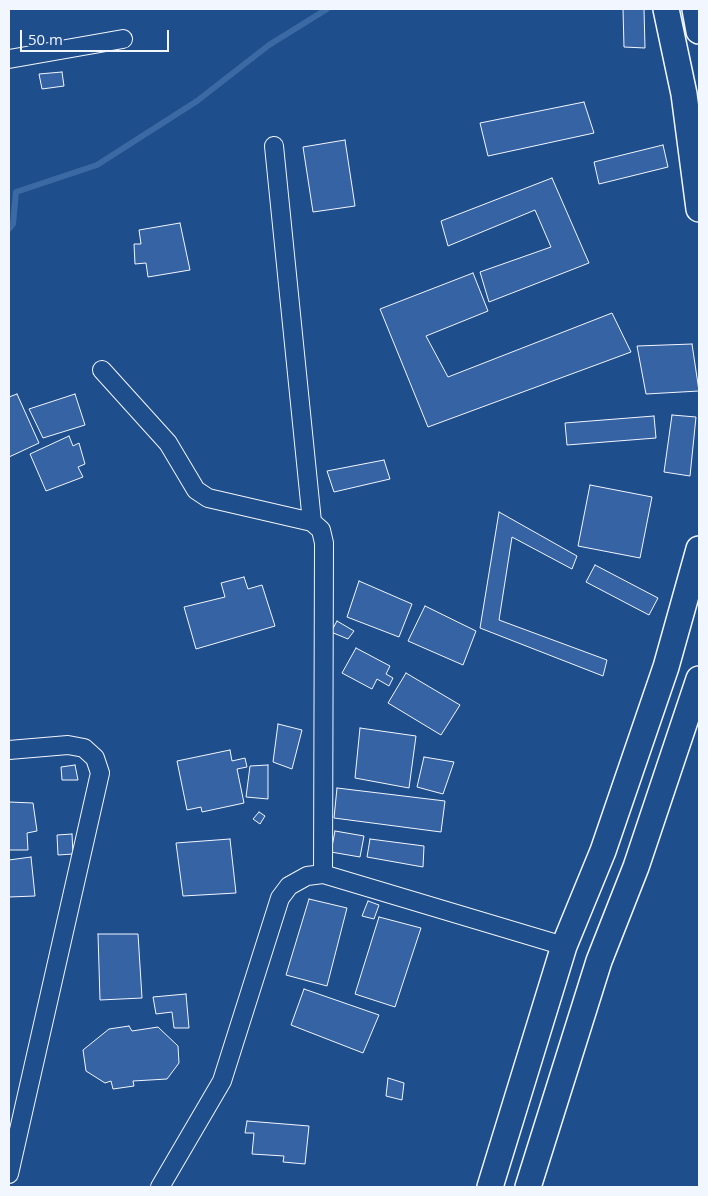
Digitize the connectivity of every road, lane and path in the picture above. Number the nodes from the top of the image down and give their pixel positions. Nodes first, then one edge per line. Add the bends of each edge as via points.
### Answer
1 (666, 9) edge
2 (695, 9) edge
3 (699, 31) edge
4 (123, 39) dead end
5 (9, 59) edge
6 (274, 146) dead end
7 (699, 210) edge
8 (102, 370) dead end
9 (312, 522) junction
10 (699, 549) edge
11 (699, 679) edge
12 (9, 750) edge
13 (323, 874) junction
14 (564, 946) junction
15 (9, 1174) edge
16 (160, 1187) edge
17 (490, 1187) edge
18 (528, 1187) edge

1 - 7 street via 684,94
2 - 3 street
4 - 5 street
6 - 9 street
8 - 9 street via 168,444 196,490 208,498
9 - 13 street via 321,530 324,542
10 - 14 street via 666,667 603,851
11 - 18 street via 636,867 599,961
12 - 15 street via 68,745 84,748 96,758 100,773
13 - 14 street
13 - 16 street via 307,876 289,886 280,898 222,1081
14 - 17 street

